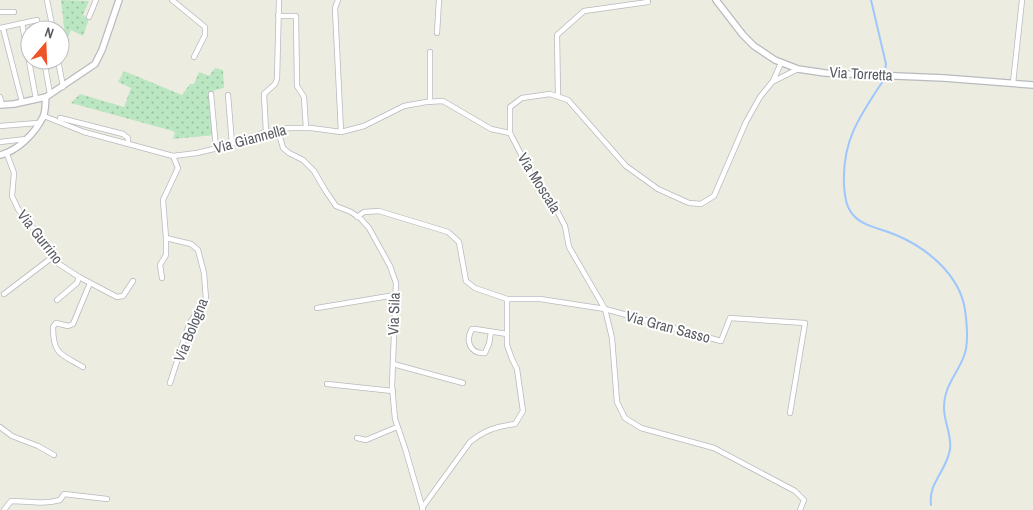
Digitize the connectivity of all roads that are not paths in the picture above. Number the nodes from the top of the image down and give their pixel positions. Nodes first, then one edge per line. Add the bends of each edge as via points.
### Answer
1 (48, 0) edge
2 (96, 0) edge
3 (119, 0) edge
4 (172, 0) edge
5 (279, 0) edge
6 (338, 0) edge
7 (439, 0) edge
8 (716, 0) edge
9 (1022, 0) edge
10 (648, 2) dead end
11 (0, 12) edge
12 (14, 12) dead end
13 (278, 16) junction
14 (89, 17) dead end
15 (51, 20) edge
16 (20, 24) edge
17 (2, 28) edge
18 (437, 33) dead end
19 (430, 52) dead end
20 (194, 57) dead end
21 (781, 63) junction
22 (798, 68) junction
23 (31, 70) edge
24 (45, 70) edge
25 (60, 70) edge
26 (773, 81) junction
27 (1013, 83) junction
28 (1033, 85) edge
29 (63, 86) junction
30 (211, 94) dead end
31 (228, 95) dead end
32 (48, 96) junction
33 (558, 96) junction
34 (0, 97) edge
35 (36, 99) junction
36 (22, 102) junction
37 (430, 102) junction
38 (1, 105) edge
39 (44, 116) junction
40 (60, 118) dead end
41 (38, 123) junction
42 (0, 126) edge
43 (306, 128) junction
44 (278, 130) junction
45 (266, 132) junction
46 (341, 132) junction
47 (510, 133) junction
48 (27, 139) junction
49 (0, 142) edge
50 (128, 144) junction
51 (232, 144) junction
52 (216, 148) junction
53 (7, 154) junction
54 (0, 155) edge
55 (173, 156) junction
56 (358, 216) junction
57 (166, 238) junction
58 (53, 253) junction
59 (78, 277) junction
60 (162, 278) dead end
61 (133, 281) dead end
62 (90, 284) junction
63 (4, 294) dead end
64 (395, 295) junction
65 (507, 299) junction
66 (57, 300) dead end
67 (317, 308) dead end
68 (605, 309) junction
69 (491, 332) junction
70 (507, 334) junction
71 (393, 364) junction
72 (83, 367) dead end
73 (170, 383) dead end
74 (462, 383) dead end
75 (327, 384) dead end
76 (393, 391) junction
77 (790, 413) dead end
78 (0, 427) edge
79 (397, 427) junction
80 (357, 438) dead end
81 (54, 455) dead end
82 (107, 499) dead end
83 (422, 509) edge
84 (4, 510) edge
85 (800, 510) edge

1 - 15 street
2 - 14 street
3 - 29 street via 95,64
4 - 20 street via 205,27 205,35
5 - 13 street
6 - 46 street via 335,8
7 - 18 street
8 - 21 street, Via Torretta via 754,46
9 - 27 street
10 - 33 street via 584,11 557,35
11 - 12 street
13 - 43 street via 296,16 297,86 304,97
13 - 45 street via 277,79 264,94
16 - 17 street
17 - 36 street
19 - 37 street
21 - 22 street, Via Torretta
21 - 26 street
22 - 26 street
22 - 27 street, Via Torretta via 824,73
23 - 35 street
24 - 32 street
25 - 29 street
26 - 33 street via 746,122 714,196 701,204 689,204 658,189 626,166 568,100
27 - 28 street, Via Torretta
29 - 32 street
30 - 52 street
31 - 51 street
32 - 35 street
32 - 39 street
33 - 47 street, Via Moscala via 522,98 510,107
34 - 38 street
35 - 36 street
36 - 38 street
37 - 46 street, Via Giannella via 404,106 364,126
37 - 47 street, Via Giannella via 443,101 491,129
39 - 41 street
39 - 50 street, Via Giannella via 84,132
40 - 50 street via 123,134 128,138
41 - 42 street
41 - 48 street
43 - 44 street, Via Giannella
43 - 46 street, Via Giannella
44 - 45 street, Via Giannella
44 - 56 street, Via Sila via 284,148 314,171 336,206
45 - 51 street, Via Giannella
47 - 68 street, Via Moscala via 539,188 559,213 566,226 569,247
48 - 49 street
48 - 53 street
50 - 55 street, Via Giannella
51 - 52 street, Via Giannella
52 - 55 street, Via Giannella
53 - 54 street
53 - 58 street, Via Gurrino via 14,172 12,196 18,209
55 - 57 street via 178,168 163,200
56 - 64 street, Via Sila via 369,228 390,266 396,283
56 - 65 street via 364,212 379,211 448,232 459,242 466,281 470,286
57 - 60 street via 166,255 160,265
57 - 73 street, Via Bologna via 191,244 198,250 206,298 189,324
58 - 59 street, Via Gurrino via 59,264
58 - 63 street via 50,259
59 - 62 street, Via Gurrino
59 - 66 street via 77,283
61 - 62 street, Via Gurrino via 121,298
62 - 72 street via 72,324 53,327 54,347
64 - 67 street
64 - 71 street, Via Sila
65 - 68 street via 540,299
65 - 70 street
68 - 77 street, Via Gran Sasso via 721,341 730,318 804,323
68 - 85 street, Via Moscala via 612,338 618,402 624,418 641,428 714,448 734,458 795,491 804,500
69 - 69 street via 472,329 469,344 473,350 485,353
69 - 70 street
70 - 83 street via 509,352 518,369 523,412 514,424 495,427 470,442
71 - 74 street
71 - 76 street, Via Sila
75 - 76 street
76 - 79 street, Via Sila
78 - 81 street
79 - 80 street via 366,440
79 - 83 street, Via Sila
82 - 84 street via 64,494 60,500 41,504 11,501

